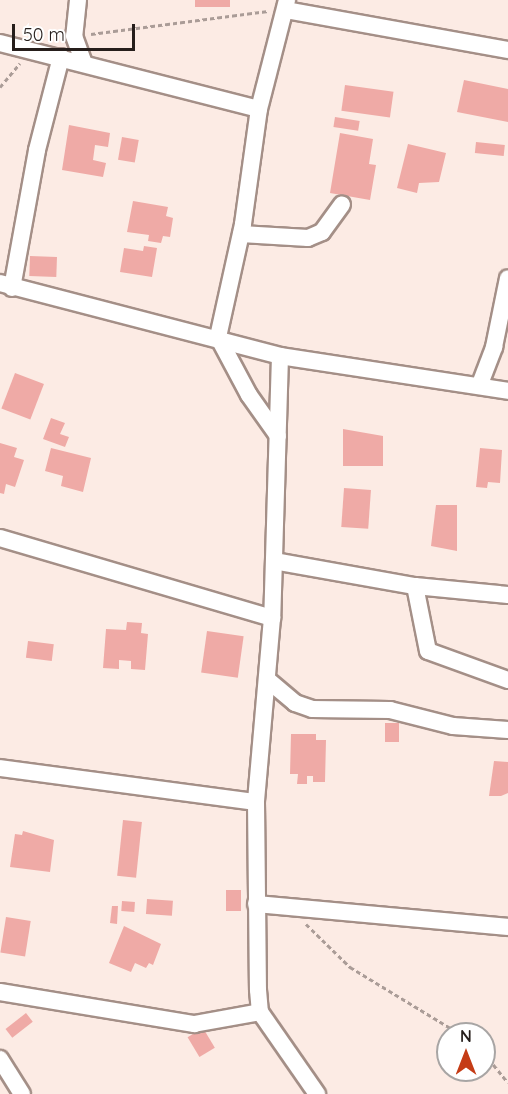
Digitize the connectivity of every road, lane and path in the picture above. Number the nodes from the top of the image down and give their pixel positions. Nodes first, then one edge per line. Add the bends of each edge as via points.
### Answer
1 (78, 0) edge
2 (286, 5) edge
3 (74, 36) junction
4 (0, 43) edge
5 (33, 48) junction
6 (508, 50) edge
7 (61, 57) junction
8 (83, 61) junction
9 (0, 87) edge
10 (259, 109) junction
11 (342, 204) dead end
12 (240, 234) junction
13 (508, 278) edge
14 (6, 286) edge
15 (218, 337) junction
16 (280, 356) junction
17 (480, 384) junction
18 (508, 391) edge
19 (278, 436) junction
20 (0, 538) edge
21 (274, 561) junction
22 (415, 586) junction
23 (508, 595) edge
24 (272, 618) junction
25 (508, 680) edge
26 (269, 681) junction
27 (508, 730) edge
28 (0, 768) edge
29 (256, 802) junction
30 (255, 904) junction
31 (288, 906) junction
32 (508, 927) edge
33 (0, 992) edge
34 (260, 1012) junction
35 (440, 1022) edge
36 (0, 1059) edge
37 (496, 1068) edge
38 (508, 1083) edge
39 (22, 1094) edge
40 (317, 1094) edge

1 - 3 street
2 - 3 path
2 - 6 street
2 - 10 street
3 - 8 street
4 - 5 street
5 - 7 street
5 - 9 path
7 - 8 street
7 - 14 street
8 - 10 street
10 - 12 street
11 - 12 street via 322,232 308,238
12 - 15 street
13 - 17 street via 494,347
14 - 15 street
15 - 16 street
15 - 19 street via 249,395
16 - 17 street
16 - 19 street
17 - 18 street
19 - 21 street
20 - 24 street
21 - 22 street
21 - 24 street
22 - 23 street
22 - 25 street via 428,651
24 - 26 street
26 - 27 street via 295,703 312,709 390,710 453,726
26 - 29 street
28 - 29 street
29 - 30 street
30 - 31 street
30 - 34 street
31 - 32 street
31 - 35 path via 350,967
33 - 34 street via 194,1023
34 - 40 street
36 - 39 street
37 - 38 path

